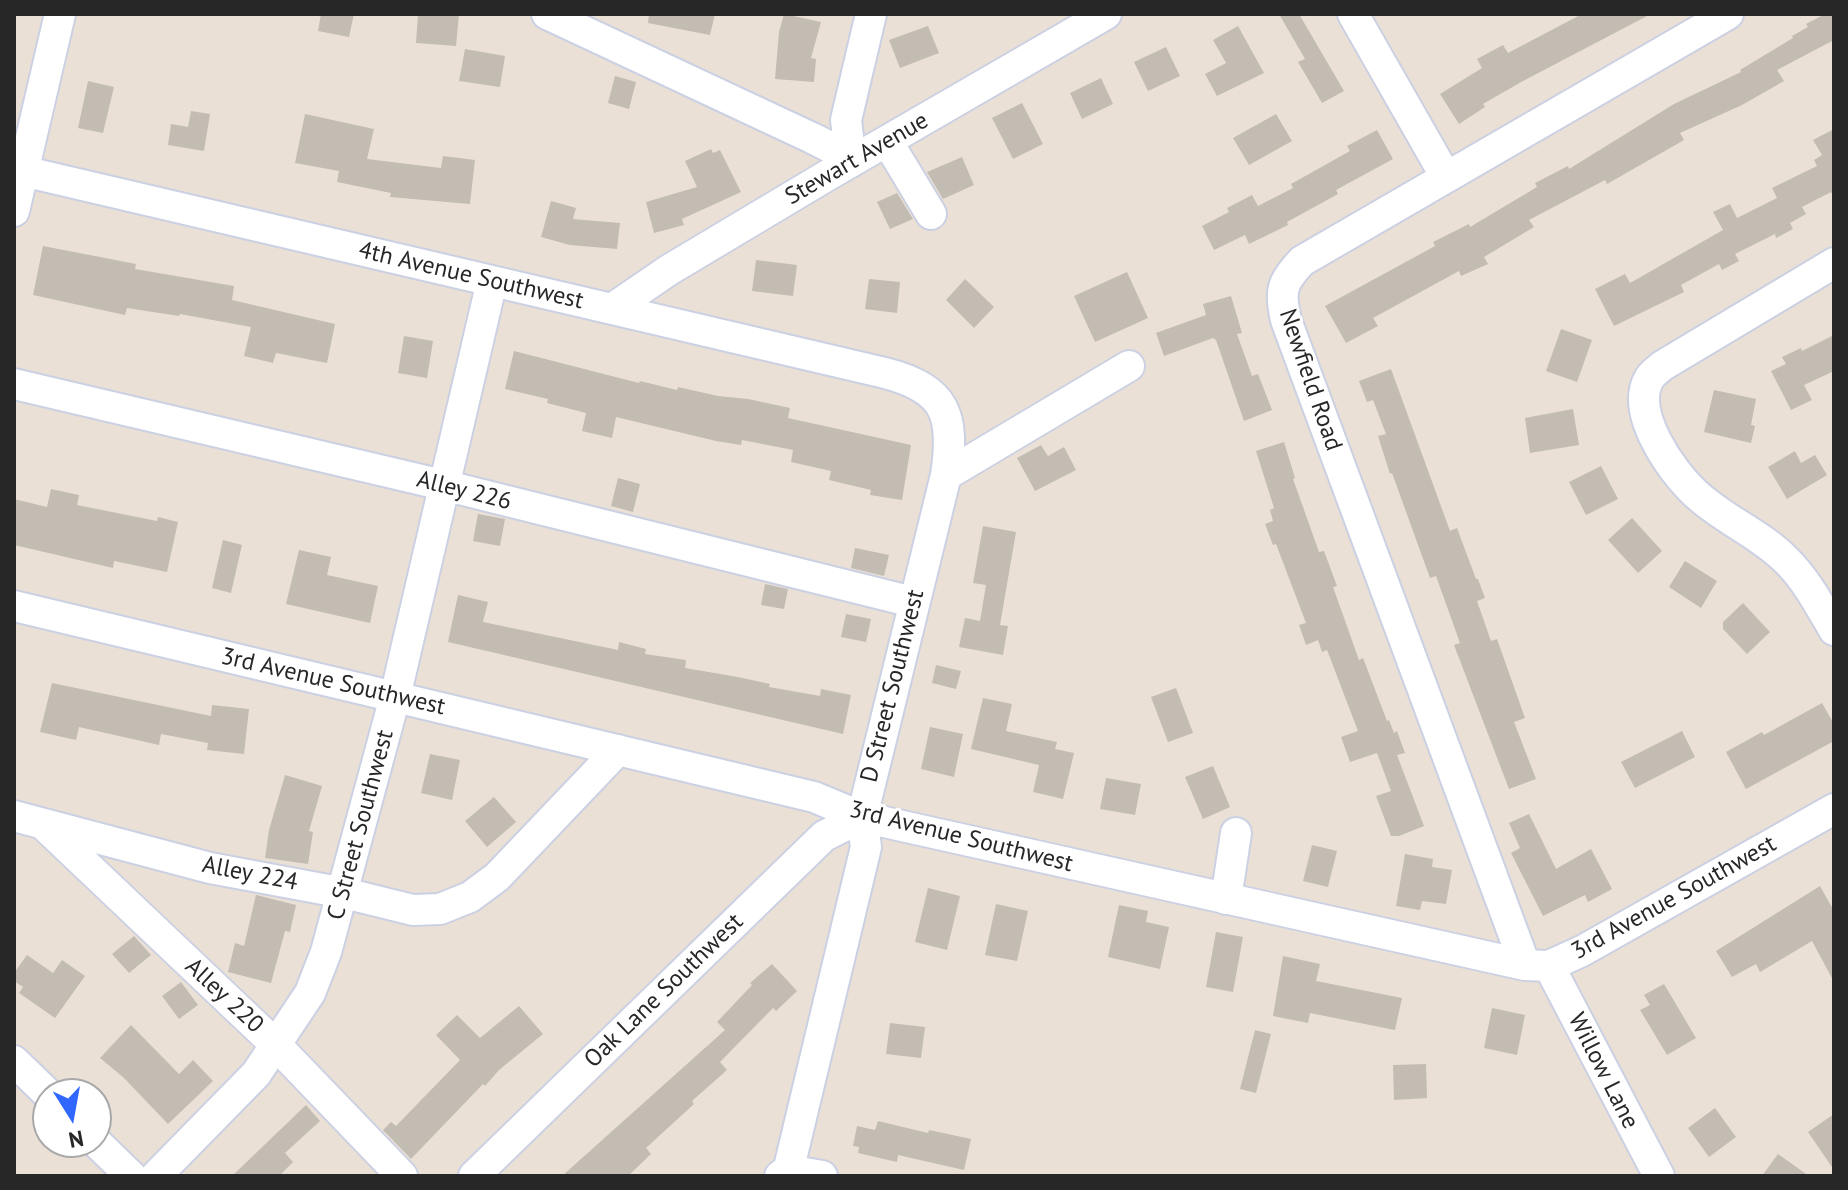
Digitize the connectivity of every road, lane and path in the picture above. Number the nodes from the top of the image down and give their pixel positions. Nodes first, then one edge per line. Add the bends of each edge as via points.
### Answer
1 (60, 14) edge
2 (547, 14) edge
3 (871, 14) edge
4 (1106, 14) edge
5 (1353, 14) edge
6 (1728, 14) edge
7 (887, 141) junction
8 (851, 162) junction
9 (19, 170) edge
10 (1446, 177) junction
11 (14, 211) edge
12 (931, 214) dead end
13 (1834, 263) edge
14 (492, 281) junction
15 (612, 309) junction
16 (1129, 366) dead end
17 (14, 384) edge
18 (925, 388) joint
19 (946, 475) junction
20 (443, 485) junction
21 (913, 602) junction
22 (14, 606) edge
23 (1834, 630) edge
24 (395, 697) junction
25 (618, 750) junction
26 (1834, 809) edge
27 (862, 817) junction
28 (27, 819) edge
29 (1236, 833) dead end
30 (344, 893) junction
31 (1226, 899) junction
32 (1537, 965) junction
33 (277, 1046) junction
34 (14, 1061) edge
35 (32, 1078) edge
36 (112, 1158) edge
37 (785, 1174) edge
38 (131, 1176) edge
39 (156, 1176) edge
40 (402, 1176) edge
41 (474, 1176) edge
42 (822, 1176) edge
43 (1659, 1176) edge

1 - 9 street
2 - 8 street via 812,138
3 - 8 street via 846,120
4 - 7 street, Stewart Avenue
5 - 10 street
6 - 10 street, Newfield Road
7 - 8 street, Stewart Avenue
7 - 12 street
8 - 15 street, Stewart Avenue
9 - 11 street
9 - 14 street, 4th Avenue Southwest
10 - 32 street, Newfield Road via 1302,261 1289,274 1282,302
13 - 23 street via 1662,366 1649,379 1644,396 1650,429 1694,492 1785,559
14 - 15 street, 4th Avenue Southwest
14 - 20 street, C Street Southwest
15 - 18 street, 4th Avenue Southwest via 905,378
16 - 19 street
17 - 20 street, Alley 226
18 - 19 street, D Street Southwest via 947,421
19 - 21 street, D Street Southwest
20 - 21 street, Alley 226
20 - 24 street, C Street Southwest
21 - 27 street, D Street Southwest
22 - 24 street, 3rd Avenue Southwest
24 - 25 street, 3rd Avenue Southwest
24 - 30 street, C Street Southwest
25 - 27 street, 3rd Avenue Southwest via 814,797
25 - 30 street, Alley 224 via 497,877 470,897 440,909 413,910
26 - 32 street, 3rd Avenue Southwest via 1582,951
27 - 31 street, 3rd Avenue Southwest
27 - 37 street, D Street Southwest via 866,847
27 - 41 street, Oak Lane Southwest via 824,836
28 - 30 street, Alley 224 via 210,868
28 - 33 street, Alley 220
29 - 31 street
30 - 33 street, C Street Southwest via 310,993
31 - 32 street, 3rd Avenue Southwest
32 - 43 street, Willow Lane
33 - 39 street, C Street Southwest
33 - 40 street, Alley 220
34 - 35 street
36 - 38 street
37 - 42 street

